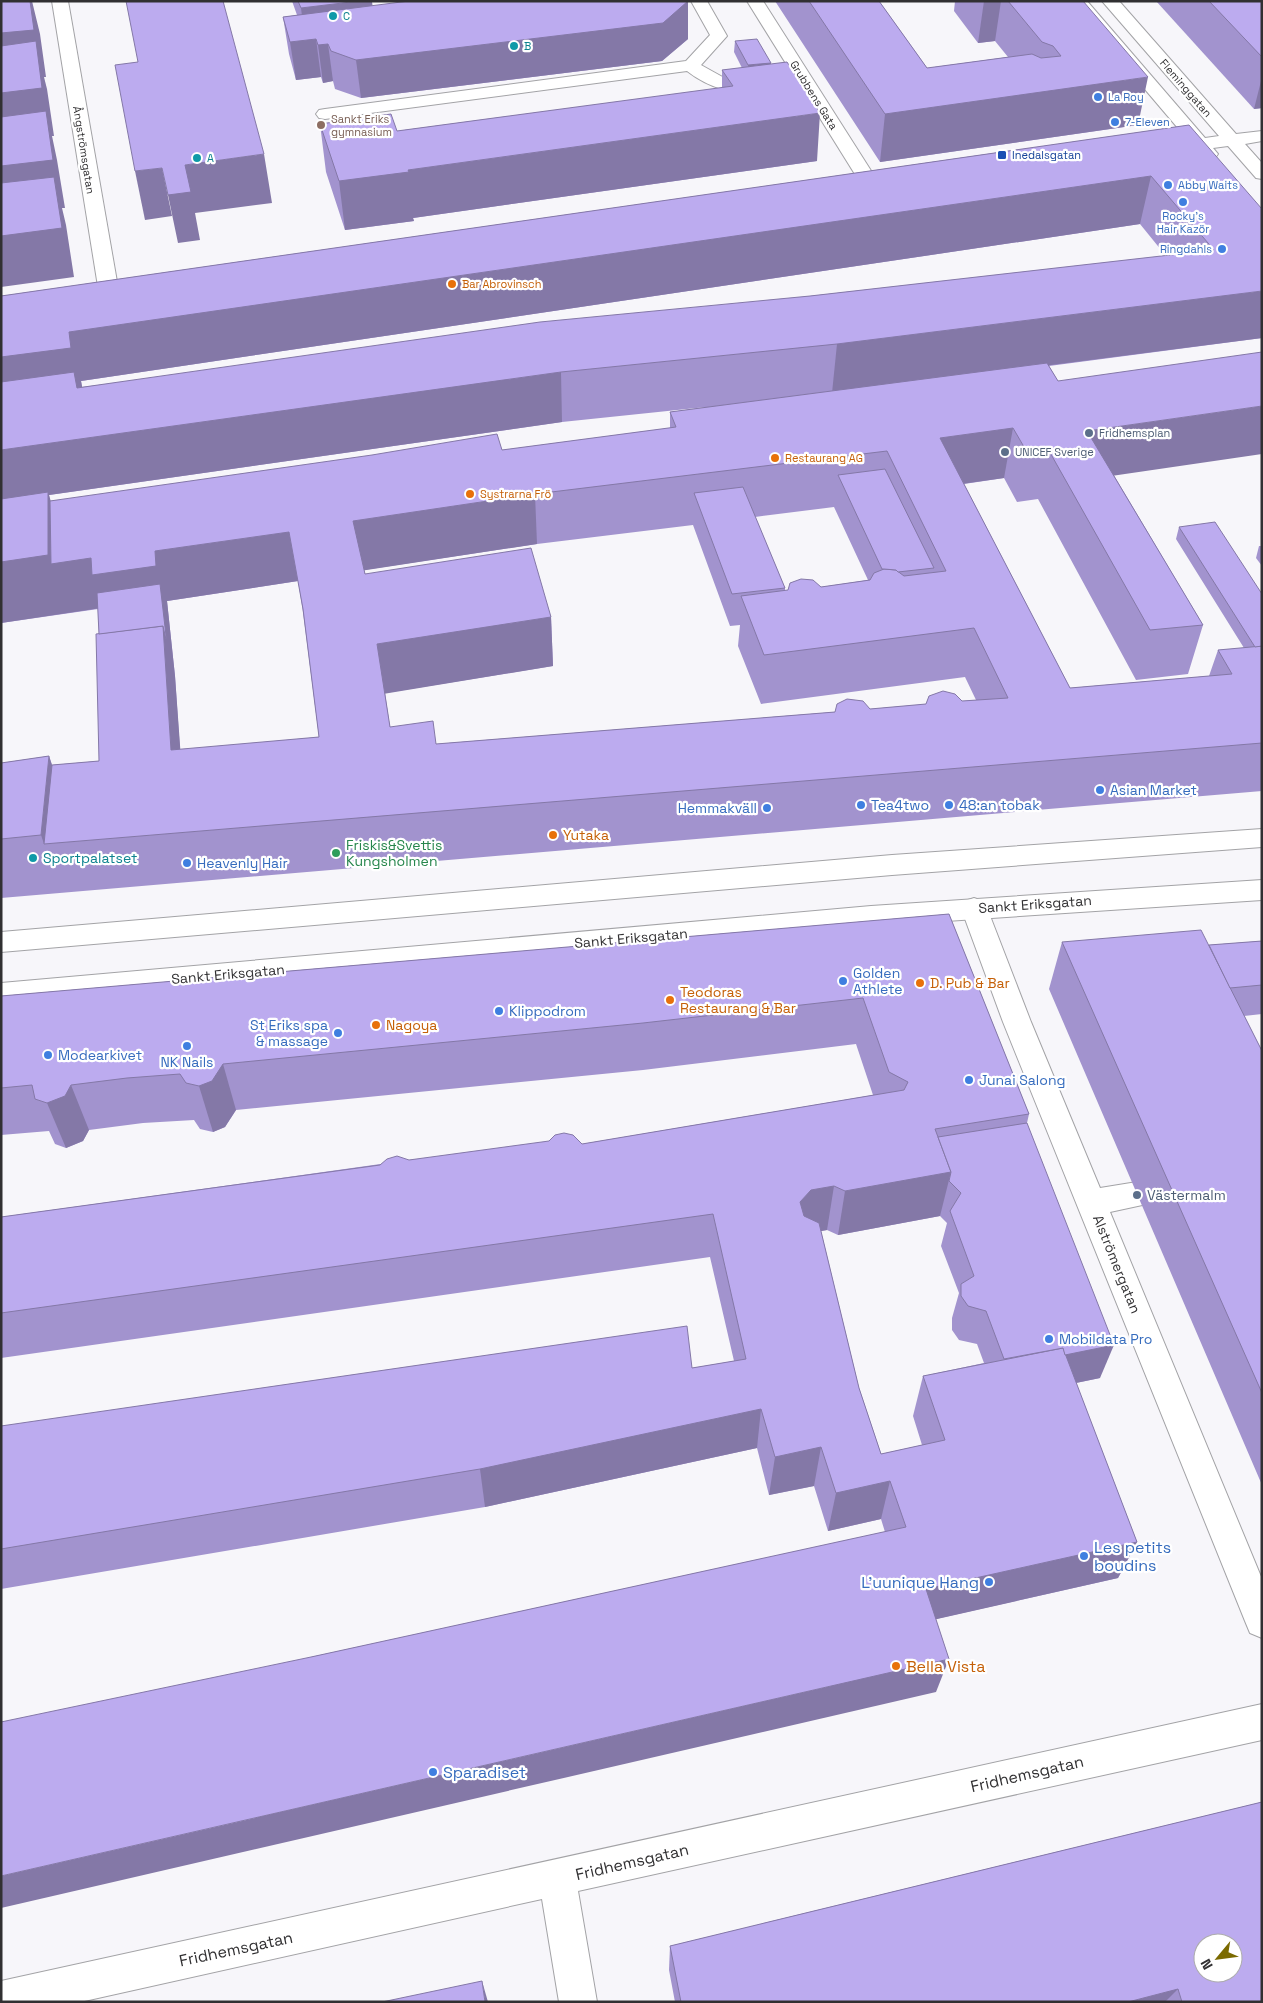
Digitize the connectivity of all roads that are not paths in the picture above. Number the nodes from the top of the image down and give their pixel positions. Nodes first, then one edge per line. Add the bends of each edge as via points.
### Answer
1 (60, 1) edge
2 (699, 1) edge
3 (755, 1) edge
4 (1078, 1) edge
5 (1110, 1) edge
6 (692, 65) junction
7 (805, 81) junction
8 (325, 114) dead end
9 (1262, 136) edge
10 (1232, 140) junction
11 (1201, 144) junction
12 (1147, 151) edge
13 (1219, 166) edge
14 (1262, 174) edge
15 (893, 186) edge
16 (873, 188) junction
17 (854, 191) edge
18 (130, 296) edge
19 (110, 299) junction
20 (90, 302) edge
21 (1262, 838) edge
22 (1262, 890) edge
23 (974, 908) junction
24 (1, 942) edge
25 (1, 994) edge
26 (1137, 1195) dead end
27 (1092, 1202) junction
28 (1262, 1621) edge
29 (1262, 1722) edge
30 (557, 1879) junction
31 (1, 2000) edge
32 (578, 2002) edge

1 - 19 street, Ångströmsgatan
2 - 6 street via 718,36
3 - 7 street, Grubbens Gata
4 - 11 street, Fleminggatan
5 - 10 street, Fleminggatan
6 - 7 street via 707,79 740,89
6 - 8 street
7 - 16 street, Grubbens Gata
9 - 10 street
10 - 11 street
10 - 14 street, Fleminggatan
11 - 12 street
11 - 13 street, Fleminggatan
15 - 16 street
16 - 17 street
18 - 19 street
19 - 20 street
21 - 24 street via 872,867
22 - 23 street, Sankt Eriksgatan
23 - 25 street, Sankt Eriksgatan
23 - 27 street, Alströmergatan via 1013,1013
26 - 27 street
27 - 28 street, Alströmergatan
29 - 30 street, Fridhemsgatan
30 - 31 street, Fridhemsgatan
30 - 32 street

